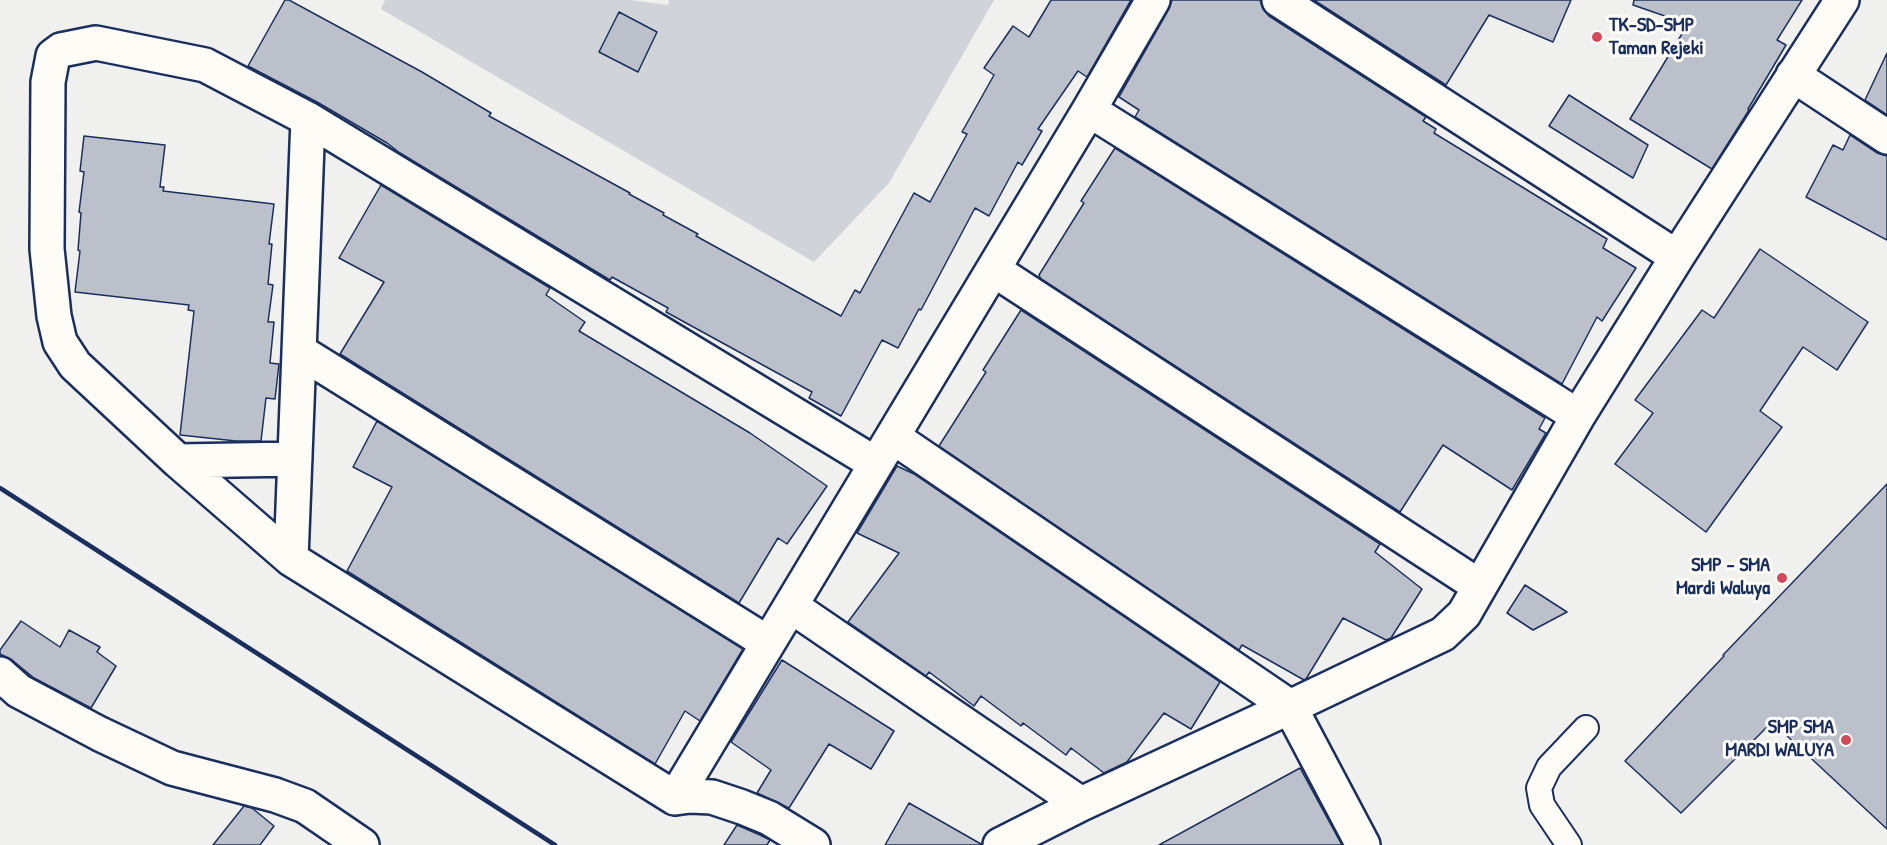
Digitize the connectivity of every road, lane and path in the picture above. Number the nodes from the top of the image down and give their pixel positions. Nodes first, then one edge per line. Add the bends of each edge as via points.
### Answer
1 (1152, 0) edge
2 (1279, 0) edge
3 (1842, 0) edge
4 (1793, 75) junction
5 (1089, 110) junction
6 (308, 120) junction
7 (1887, 137) edge
8 (1677, 257) junction
9 (994, 270) junction
10 (299, 351) junction
11 (1578, 416) junction
12 (893, 437) junction
13 (295, 459) junction
14 (178, 461) junction
15 (876, 464) junction
16 (291, 559) junction
17 (1479, 586) junction
18 (791, 606) junction
19 (768, 643) junction
20 (0, 674) edge
21 (1290, 707) junction
22 (1586, 728) dead end
23 (675, 798) junction
24 (1081, 804) junction
25 (362, 845) edge
26 (813, 845) edge
27 (1000, 845) edge
28 (1363, 845) edge
29 (1569, 845) edge

1 - 5 street
2 - 8 street
3 - 4 street
4 - 7 street
4 - 8 street
5 - 9 street
5 - 11 street
6 - 10 street
6 - 14 street via 206,65 96,43 61,50 53,56 48,82 47,249 60,342 75,365
6 - 15 street
8 - 11 street
9 - 12 street
9 - 17 street
10 - 13 street
10 - 19 street
11 - 17 street
12 - 15 street
12 - 21 street
13 - 14 street
13 - 16 street
14 - 16 street
15 - 18 street
16 - 23 street
17 - 21 street via 1464,614 1443,634
18 - 19 street
18 - 24 street
19 - 23 street
20 - 25 street via 19,691 100,734 172,768 305,806
21 - 24 street
21 - 28 street
22 - 29 lane via 1550,767 1539,788 1542,805
23 - 26 street via 712,797 742,807 769,818
24 - 27 street

